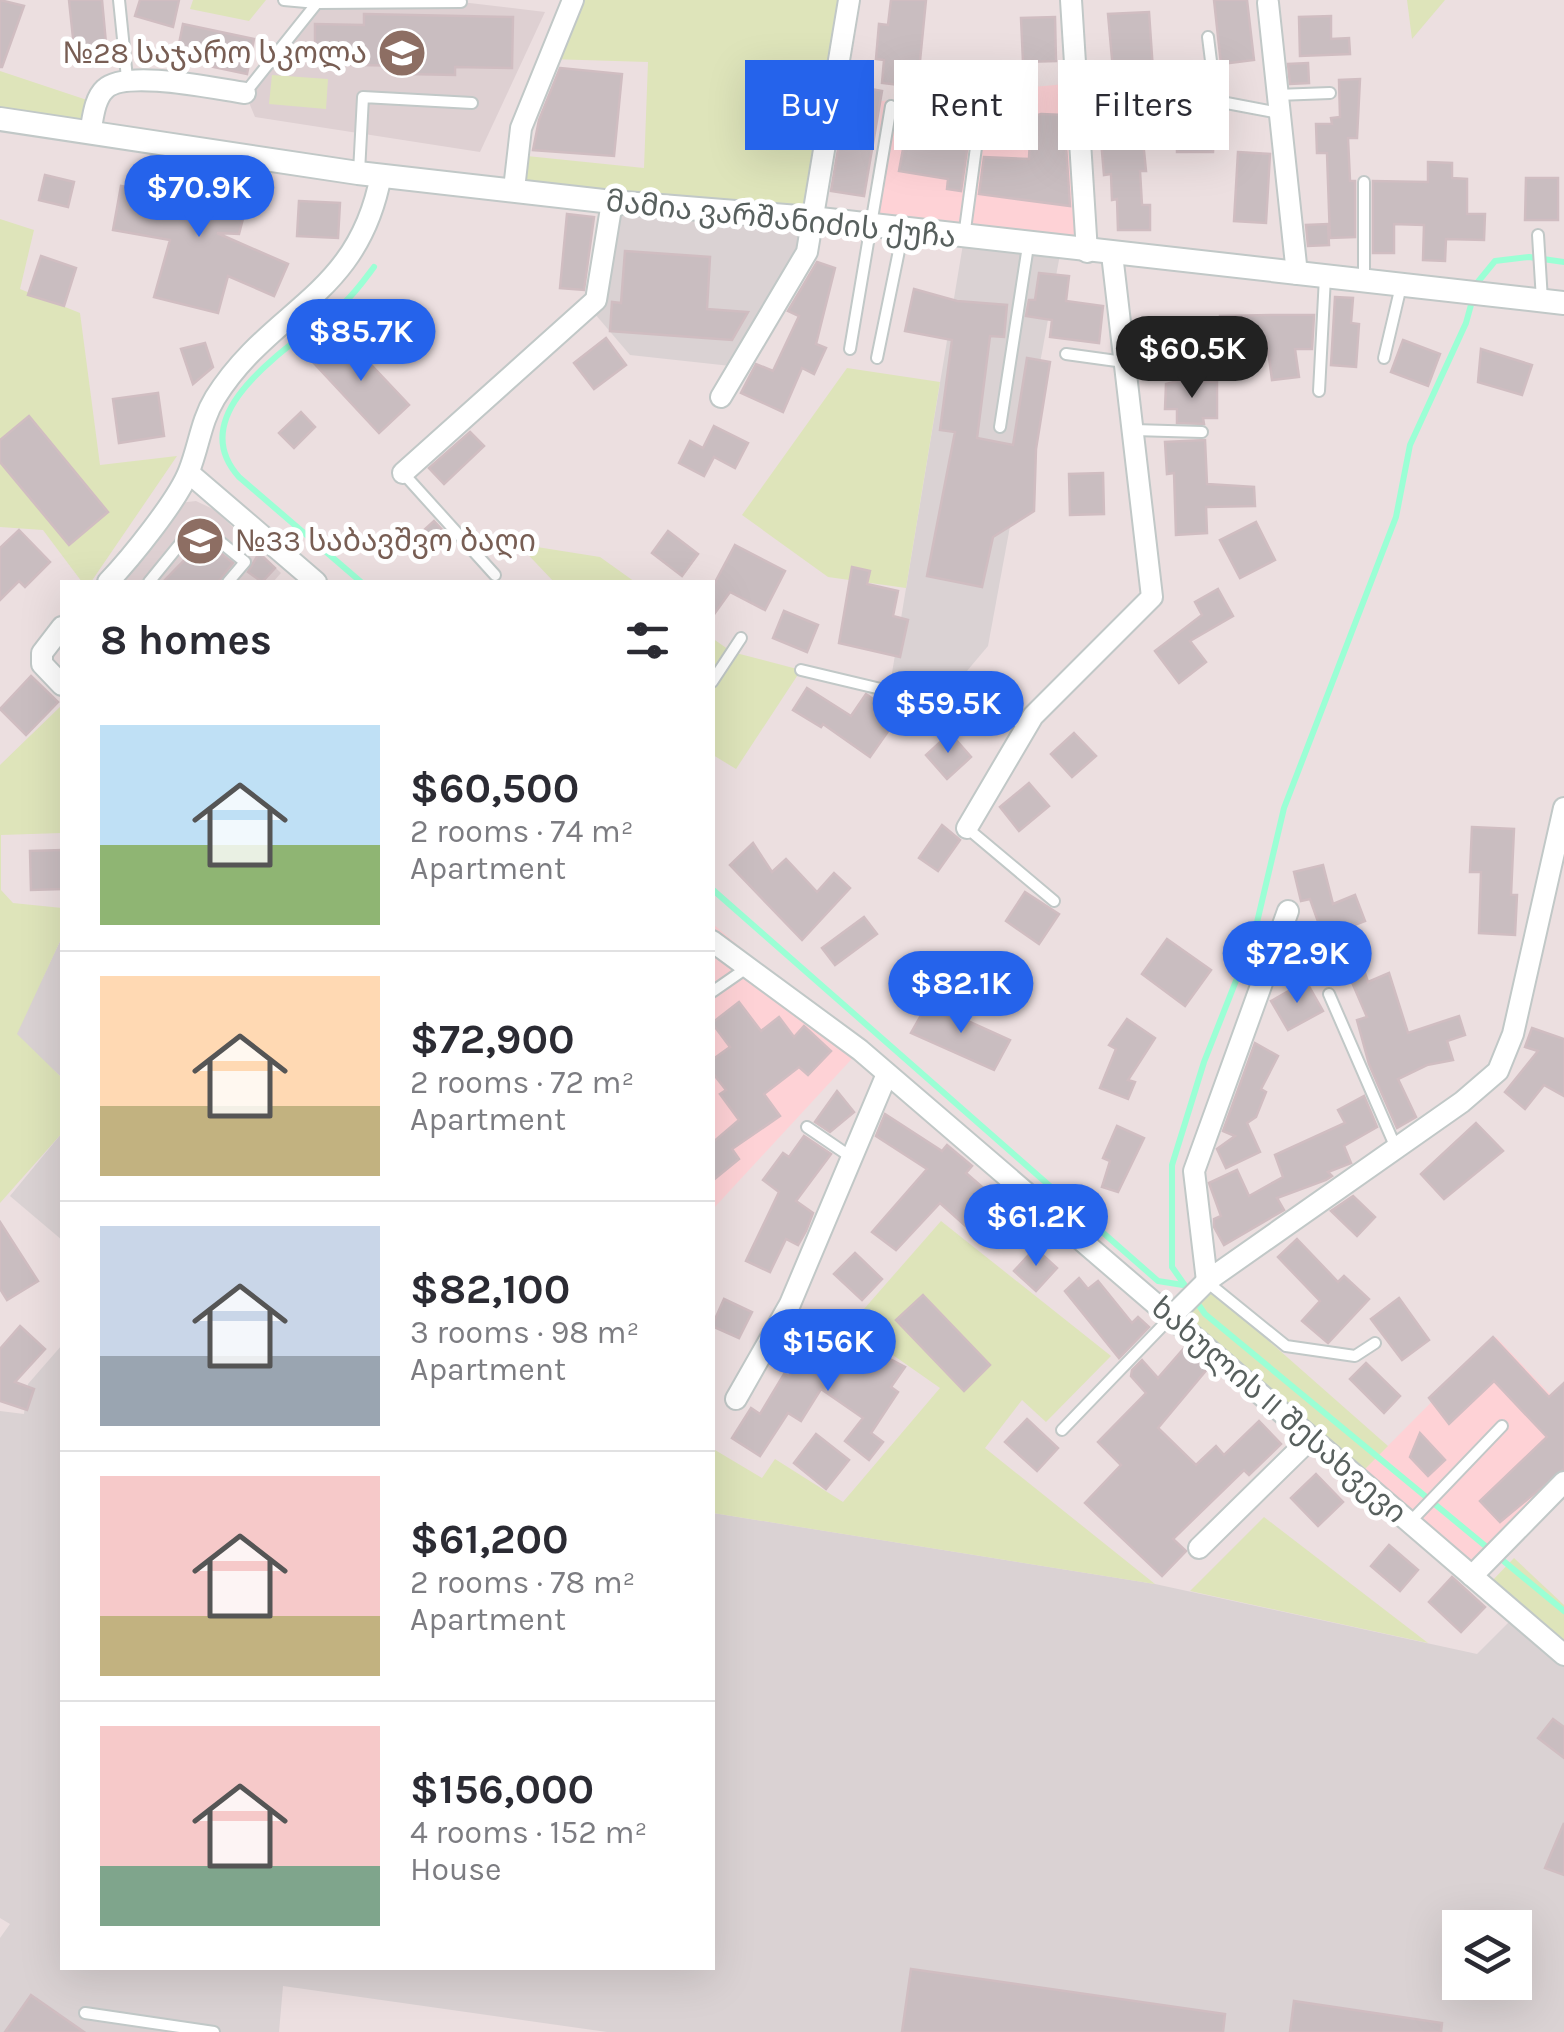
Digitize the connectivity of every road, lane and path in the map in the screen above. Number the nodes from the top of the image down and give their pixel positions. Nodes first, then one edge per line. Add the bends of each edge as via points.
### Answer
1 (118, 0) edge
2 (284, 0) edge
3 (574, 0) edge
4 (849, 0) edge
5 (1071, 0) edge
6 (461, 2) edge
7 (317, 3) junction
8 (1268, 3) dead end
9 (1208, 37) dead end
10 (127, 78) junction
11 (245, 93) joint
12 (1330, 93) dead end
13 (472, 102) dead end
14 (1278, 104) junction
15 (891, 106) dead end
16 (0, 118) edge
17 (90, 133) junction
18 (976, 150) edge
19 (370, 174) junction
20 (1364, 182) dead end
21 (514, 189) junction
22 (612, 202) junction
23 (811, 218) junction
24 (874, 228) junction
25 (903, 231) junction
26 (964, 238) junction
27 (1539, 240) dead end
28 (1028, 246) junction
29 (1087, 252) junction
30 (1112, 254) junction
31 (1296, 274) junction
32 (1325, 278) junction
33 (1364, 282) junction
34 (1401, 286) junction
35 (1553, 302) edge
36 (850, 349) dead end
37 (1066, 354) dead end
38 (878, 358) dead end
39 (1384, 358) dead end
40 (1125, 362) junction
41 (1319, 391) dead end
42 (722, 397) dead end
43 (1000, 427) dead end
44 (1134, 430) junction
45 (1202, 432) dead end
46 (189, 473) junction
47 (403, 473) joint
48 (495, 575) dead end
49 (110, 580) edge
50 (151, 580) edge
51 (230, 580) edge
52 (314, 580) edge
53 (60, 630) edge
54 (741, 638) dead end
55 (801, 670) dead end
56 (715, 677) edge
57 (60, 683) edge
58 (1028, 724) junction
59 (1564, 808) edge
60 (967, 828) joint
61 (1054, 902) dead end
62 (1288, 911) dead end
63 (715, 943) edge
64 (749, 966) junction
65 (715, 990) edge
66 (1329, 994) dead end
67 (887, 1074) junction
68 (807, 1127) dead end
69 (1396, 1148) junction
70 (852, 1158) junction
71 (1205, 1282) junction
72 (1171, 1317) junction
73 (1375, 1343) dead end
74 (736, 1399) dead end
75 (1502, 1426) dead end
76 (1062, 1430) dead end
77 (1311, 1438) junction
78 (1564, 1482) edge
79 (1415, 1516) junction
80 (1199, 1548) dead end
81 (1472, 1576) junction
82 (1564, 1655) edge
83 (85, 2014) dead end
84 (214, 2032) edge

1 - 10 lane
2 - 7 lane
3 - 21 street via 521,128
4 - 23 street
5 - 29 street
6 - 7 lane
7 - 11 lane
8 - 14 street
9 - 14 lane via 1216,100
10 - 11 street
10 - 17 street via 106,87
12 - 14 lane
13 - 19 lane via 363,98
14 - 31 street
15 - 24 lane
16 - 17 street, მამია ვარშანიძის ქუჩა
17 - 19 street, მამია ვარშანიძის ქუჩა
18 - 26 lane
19 - 21 street, მამია ვარშანიძის ქუჩა
19 - 46 street via 364,236 348,264 237,366 212,402
20 - 33 lane
21 - 22 street, მამია ვარშანიძის ქუჩა
22 - 23 street, მამია ვარშანიძის ქუჩა
22 - 47 street via 596,300
23 - 24 street, მამია ვარშანიძის ქუჩა
23 - 42 street via 807,252
24 - 25 street, მამია ვარშანიძის ქუჩა
24 - 36 lane
25 - 26 street, მამია ვარშანიძის ქუჩა
25 - 38 lane
26 - 28 street, მამია ვარშანიძის ქუჩა
27 - 35 lane via 1540,272
28 - 29 street, მამია ვარშანიძის ქუჩა
28 - 43 lane
29 - 30 street, მამია ვარშანიძის ქუჩა
30 - 31 street, მამია ვარშანიძის ქუჩა
30 - 40 street
31 - 32 street, მამია ვარშანიძის ქუჩა
32 - 33 street, მამია ვარშანიძის ქუჩა
32 - 41 lane
33 - 34 street, მამია ვარშანიძის ქუჩა
34 - 35 street, მამია ვარშანიძის ქუჩა
34 - 39 lane
37 - 40 lane
40 - 44 street
44 - 45 lane
44 - 58 street via 1152,597
46 - 49 street
46 - 52 street
47 - 48 lane
50 - 51 lane via 197,522 245,562
53 - 57 street via 42,653 42,664
54 - 56 lane
55 - 58 lane
58 - 60 street
59 - 69 street via 1513,1034 1498,1072
60 - 61 lane
62 - 71 street via 1194,1171
63 - 64 street, ხახულის II შესახვევი
64 - 65 lane
64 - 67 street, ხახულის II შესახვევი
66 - 69 lane
67 - 70 street
67 - 72 street, ხახულის II შესახვევი
68 - 70 lane
69 - 71 street
70 - 74 street via 790,1304
71 - 72 street
71 - 73 lane via 1286,1346 1355,1356
72 - 76 lane
72 - 77 street, ხახულის II შესახვევი
75 - 79 lane
77 - 79 street, ხახულის II შესახვევი
77 - 80 street
78 - 81 street
79 - 81 street, ხახულის II შესახვევი
81 - 82 street, ხახულის II შესახვევი
83 - 84 lane

